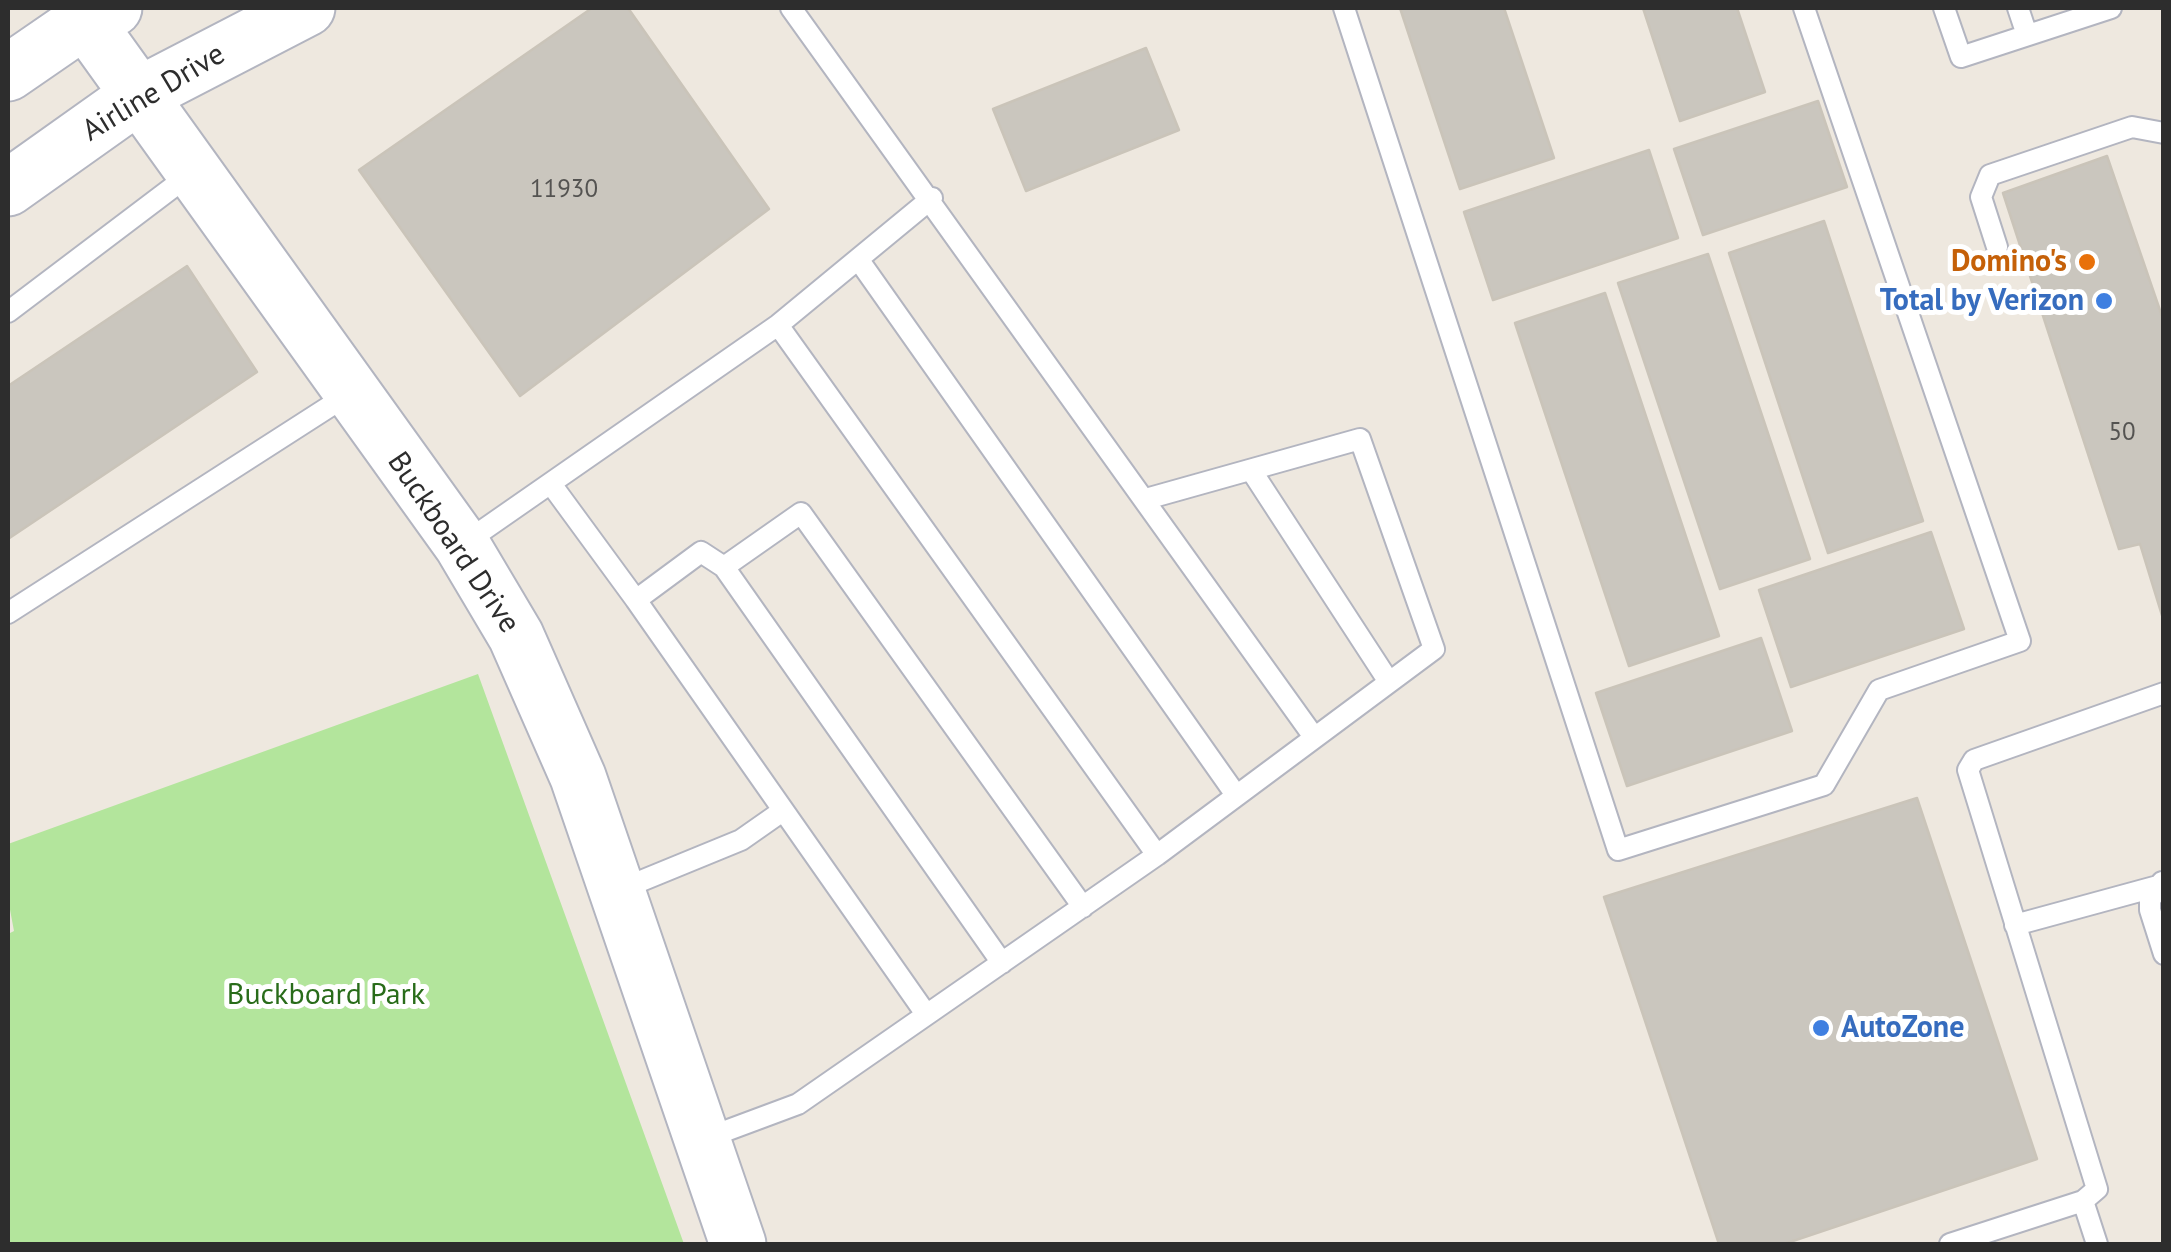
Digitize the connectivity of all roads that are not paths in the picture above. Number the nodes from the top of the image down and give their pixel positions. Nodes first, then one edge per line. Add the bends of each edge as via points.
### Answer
1 (307, 8) edge
2 (792, 8) edge
3 (1344, 8) edge
4 (1804, 8) edge
5 (1944, 8) edge
6 (2018, 8) edge
7 (2111, 8) edge
8 (99, 14) edge
9 (2026, 36) junction
10 (8, 72) edge
11 (139, 95) junction
12 (2164, 134) edge
13 (193, 172) junction
14 (8, 188) edge
15 (932, 198) junction
16 (1997, 248) dead end
17 (858, 260) junction
18 (8, 312) edge
19 (778, 324) junction
20 (350, 393) junction
21 (1251, 470) junction
22 (551, 484) junction
23 (1146, 499) junction
24 (462, 546) junction
25 (724, 567) junction
26 (636, 600) junction
27 (8, 613) edge
28 (1389, 682) junction
29 (2164, 693) edge
30 (1314, 737) junction
31 (1236, 794) junction
32 (781, 812) junction
33 (1157, 855) junction
34 (2160, 884) edge
35 (617, 890) junction
36 (1083, 907) junction
37 (2015, 925) junction
38 (2164, 954) edge
39 (1002, 963) junction
40 (926, 1014) junction
41 (702, 1140) junction
42 (2082, 1200) junction
43 (738, 1244) edge
44 (1950, 1244) edge
45 (2097, 1244) edge

1 - 11 street, Airline Drive
2 - 15 lane
3 - 4 lane via 1618,850 1824,785 1879,690 2020,641
5 - 9 lane via 1961,57
6 - 9 lane
7 - 9 lane
8 - 10 street
8 - 11 street, Buckboard Drive
11 - 13 street, Buckboard Drive
11 - 14 street, Airline Drive
12 - 16 lane via 2132,127 1990,175 1981,197
13 - 18 lane
13 - 20 street, Buckboard Drive
15 - 17 lane
15 - 23 lane
17 - 19 lane
17 - 31 lane
19 - 22 lane
19 - 33 lane
20 - 24 street, Buckboard Drive
20 - 27 lane
21 - 23 lane
21 - 28 lane
21 - 28 lane via 1360,439 1434,649
22 - 24 lane
22 - 26 lane
23 - 30 lane
24 - 35 street, Buckboard Drive via 516,636 578,777
25 - 26 lane via 702,552
25 - 36 lane via 801,513
25 - 39 lane
26 - 32 lane
28 - 30 lane
29 - 37 lane via 1974,760 1968,780
30 - 31 lane
31 - 33 lane
32 - 35 lane via 741,840
32 - 40 lane
33 - 36 lane
34 - 37 lane
34 - 38 lane via 2150,910
35 - 41 street, Buckboard Drive
36 - 39 lane
37 - 42 lane via 2097,1179 2097,1189
39 - 40 lane
40 - 41 lane via 798,1104
41 - 43 street, Buckboard Drive
42 - 44 lane
42 - 45 lane

